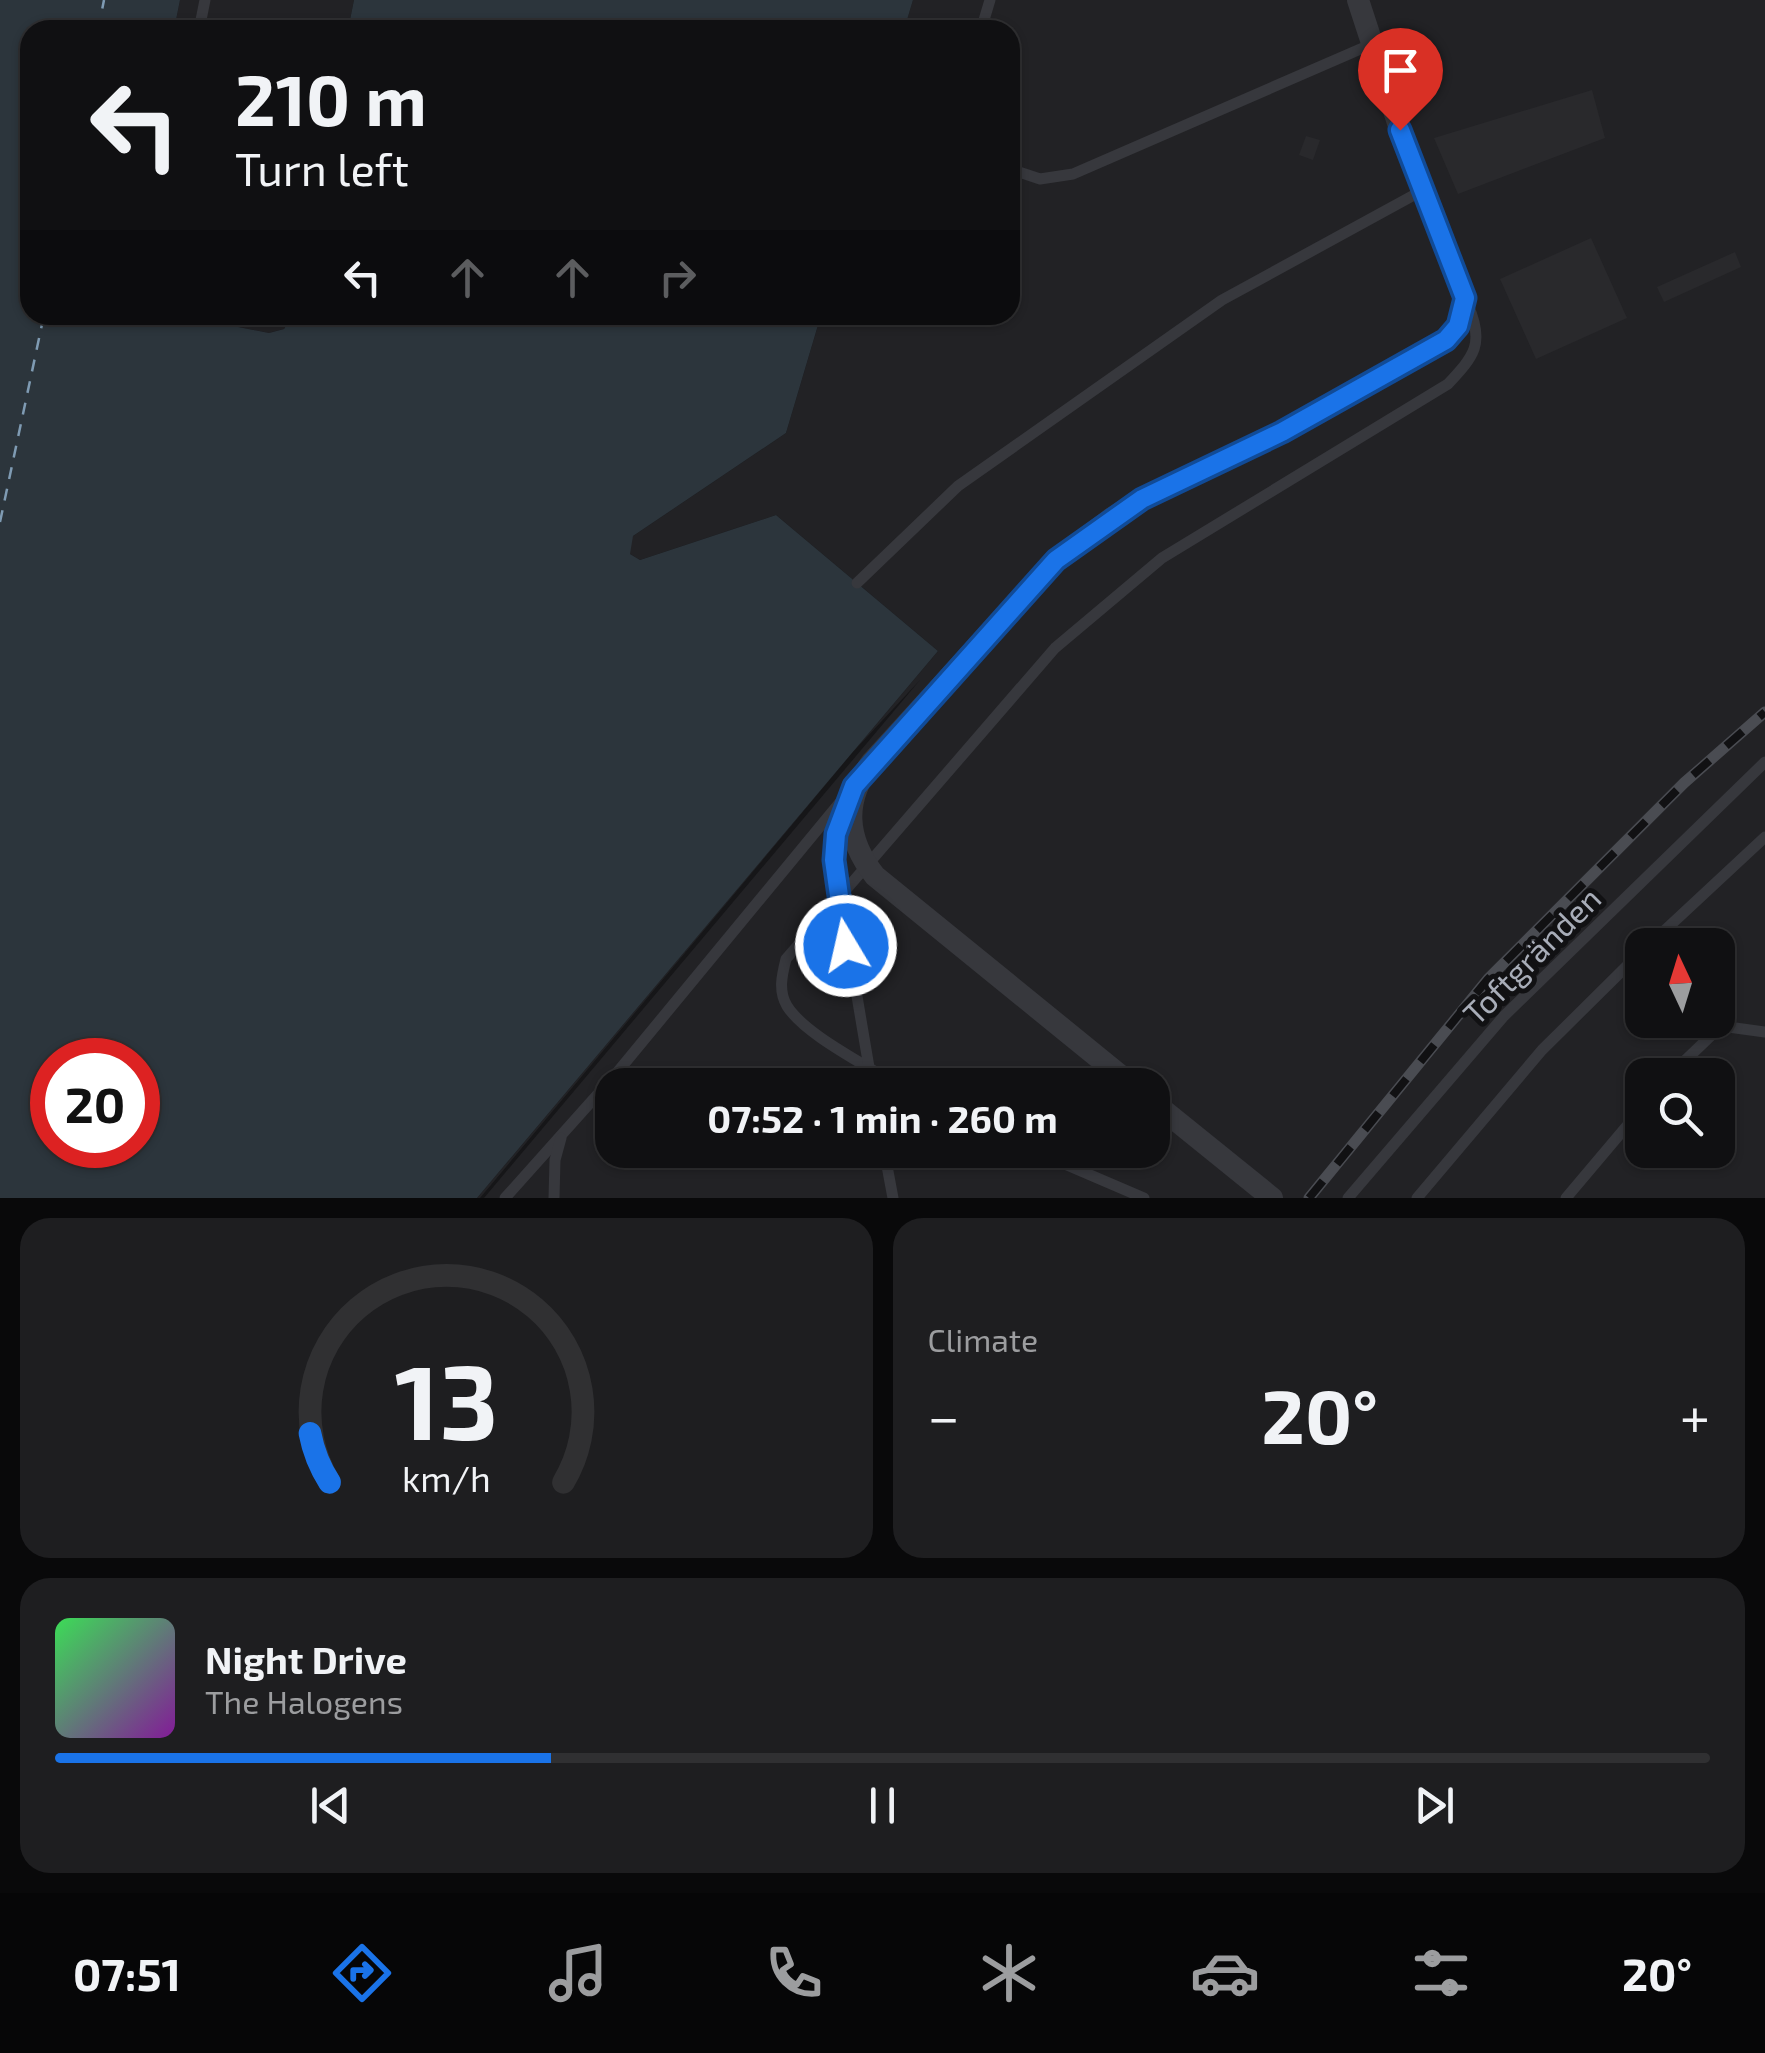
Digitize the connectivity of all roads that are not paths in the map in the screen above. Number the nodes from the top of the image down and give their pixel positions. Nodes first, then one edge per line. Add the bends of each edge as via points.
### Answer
1 (1360, 0) edge
2 (1372, 44) junction
3 (1020, 172) edge
4 (1425, 189) junction
5 (1465, 298) junction
6 (857, 583) dead end
7 (1765, 762) edge
8 (854, 786) junction
9 (1765, 837) edge
10 (1667, 928) edge
11 (1625, 968) edge
12 (1765, 1032) edge
13 (1688, 1058) edge
14 (869, 1068) edge
15 (870, 1068) edge
16 (1111, 1068) edge
17 (1170, 1116) edge
18 (1625, 1128) edge
19 (562, 1134) junction
20 (887, 1168) edge
21 (1074, 1168) edge
22 (505, 1198) edge
23 (554, 1198) edge
24 (893, 1198) edge
25 (1144, 1198) edge
26 (1272, 1198) edge
27 (1348, 1198) edge
28 (1417, 1198) edge
29 (1566, 1198) edge

1 - 2 street
2 - 3 lane via 1073,174 1040,179
2 - 4 street
4 - 5 street
4 - 6 lane via 1222,300 958,486
5 - 8 street, bridge via 1458,326 1446,340 1282,432 1142,499 1056,560
5 - 15 lane via 1477,326 1475,353 1448,384 1162,558 1055,648 786,960 780,981 786,1005
7 - 27 lane, Toftgränden via 1504,1016
8 - 14 lane, bridge via 834,860
8 - 16 street, bridge via 851,820 862,860 875,876
8 - 19 lane
9 - 10 lane
11 - 28 lane via 1542,1050
12 - 13 lane via 1721,1026
17 - 26 street
18 - 29 lane
19 - 22 lane
19 - 23 lane
20 - 24 lane
21 - 25 lane

